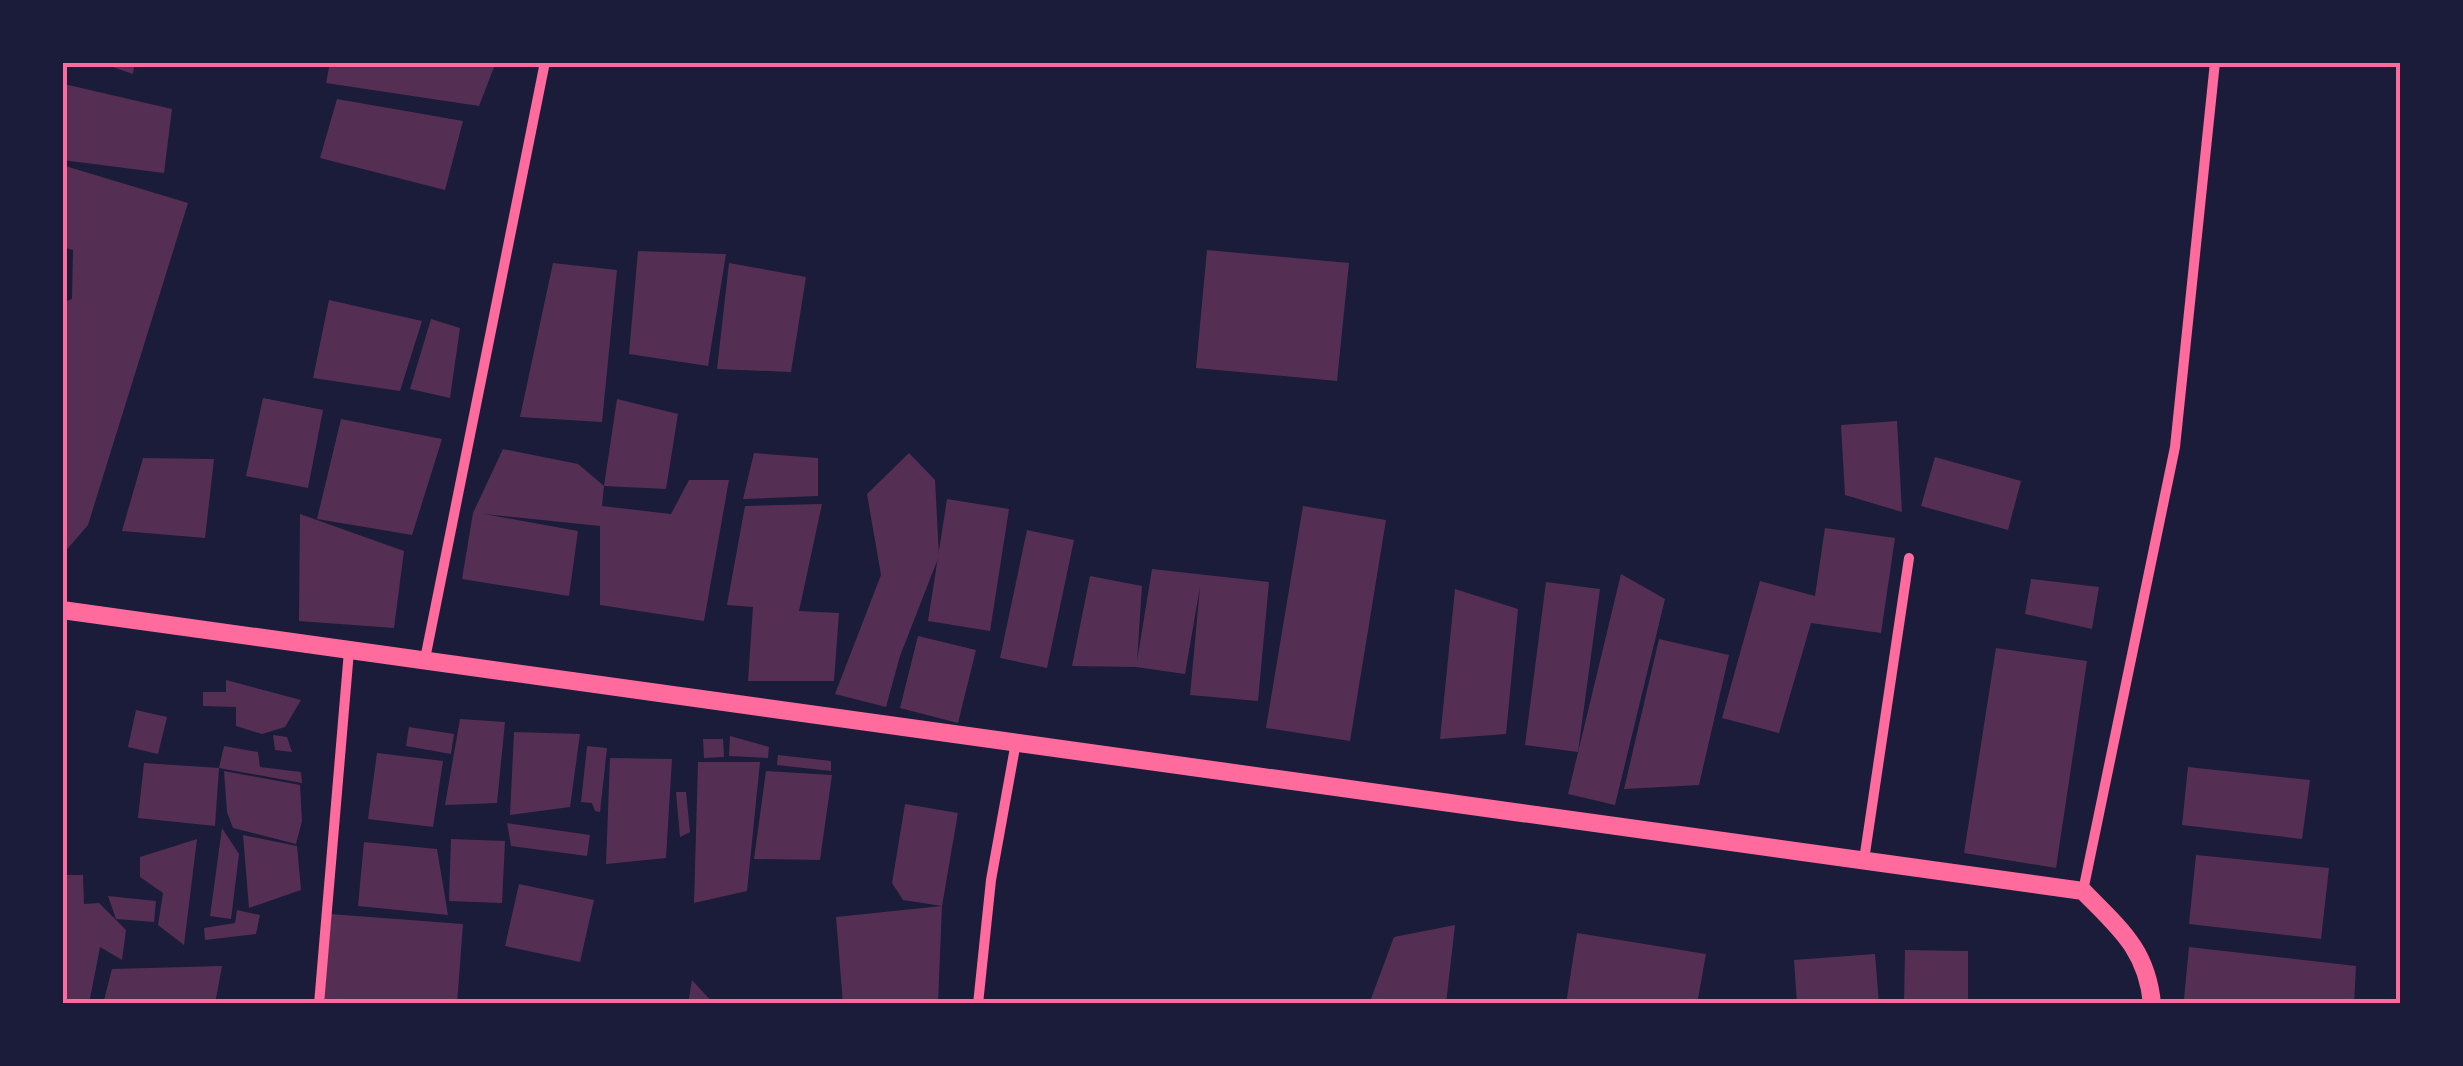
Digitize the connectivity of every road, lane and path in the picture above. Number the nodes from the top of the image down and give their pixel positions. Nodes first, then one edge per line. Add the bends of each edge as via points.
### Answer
1 (545, 62) edge
2 (2215, 62) edge
3 (1909, 558) dead end
4 (62, 610) edge
5 (349, 651) junction
6 (425, 660) junction
7 (1016, 742) junction
8 (1864, 860) junction
9 (2083, 891) junction
10 (319, 1004) edge
11 (978, 1004) edge
12 (2152, 1004) edge

1 - 6 street
2 - 9 street via 2175,447
3 - 8 street
4 - 5 street
5 - 6 street
5 - 10 street
6 - 7 street
7 - 8 street
7 - 11 street
8 - 9 street
9 - 12 street via 2135,944

